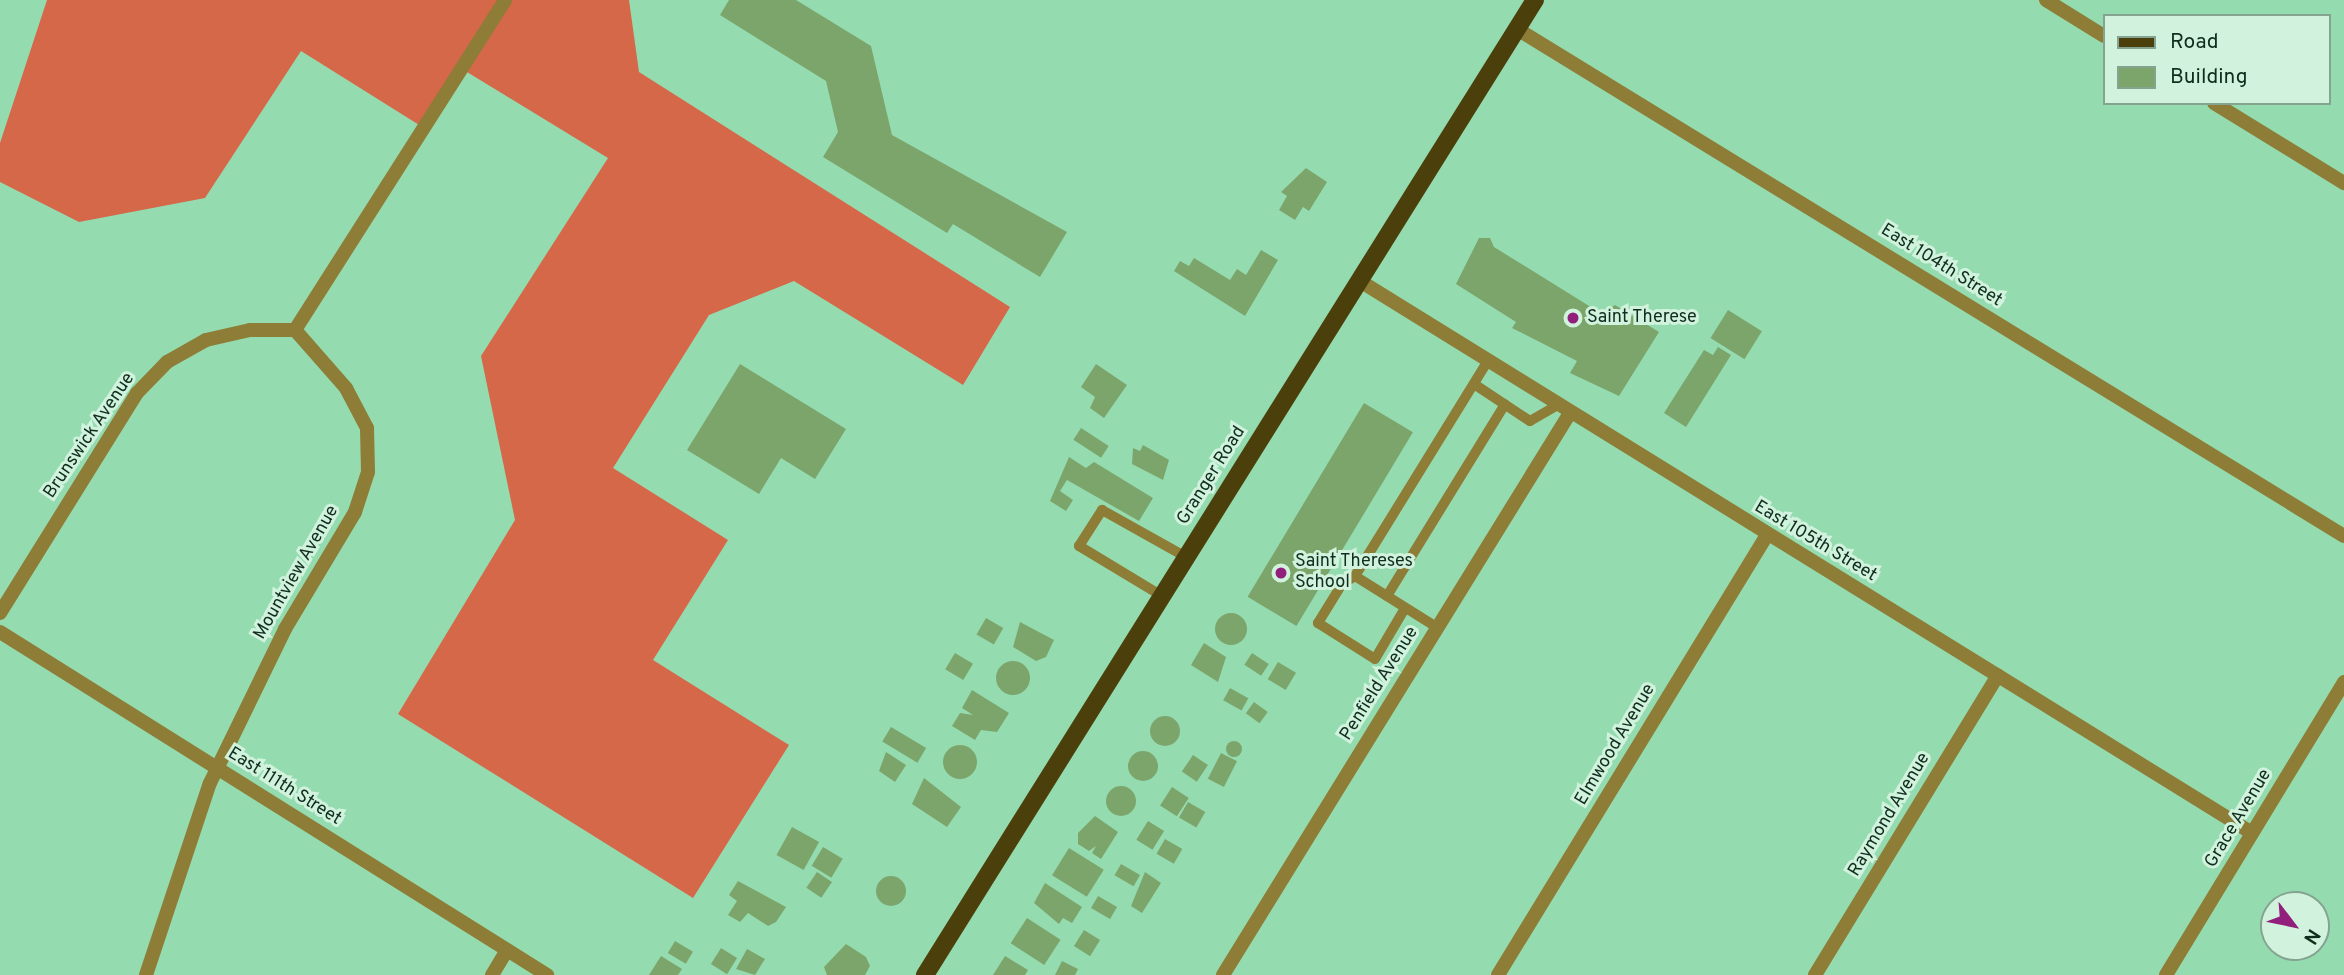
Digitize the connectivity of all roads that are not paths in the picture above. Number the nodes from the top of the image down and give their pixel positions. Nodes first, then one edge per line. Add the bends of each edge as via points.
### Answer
1 (505, 0) edge
2 (1535, 0) edge
3 (2046, 0) edge
4 (1517, 29) junction
5 (2102, 35) edge
6 (2217, 105) edge
7 (2344, 183) edge
8 (1360, 281) junction
9 (295, 330) junction
10 (1488, 361) junction
11 (1474, 384) junction
12 (1505, 404) junction
13 (1564, 409) junction
14 (1766, 535) junction
15 (2344, 536) edge
16 (1186, 557) junction
17 (1355, 576) junction
18 (1162, 596) junction
19 (1387, 596) junction
20 (1405, 608) junction
21 (0, 613) edge
22 (1438, 628) junction
23 (0, 632) edge
24 (1998, 675) junction
25 (2344, 682) edge
26 (218, 768) junction
27 (2252, 834) junction
28 (507, 950) junction
29 (145, 975) edge
30 (492, 975) edge
31 (547, 975) edge
32 (925, 975) edge
33 (1223, 975) edge
34 (1498, 975) edge
35 (1815, 975) edge
36 (2166, 975) edge

1 - 9 street
2 - 4 main road, Granger Road
3 - 5 street
4 - 8 main road, Granger Road
4 - 15 street, East 104th Street
6 - 7 street
8 - 10 street, East 105th Street
8 - 16 main road, Granger Road
9 - 21 street, Brunswick Avenue via 250,330 206,340 167,362 137,393
9 - 26 street, Mountview Avenue via 346,388 367,428 368,472 355,512 285,629
10 - 11 lane
10 - 13 street, East 105th Street
11 - 12 lane
11 - 17 lane
12 - 13 lane via 1530,421
12 - 19 lane
13 - 14 street, East 105th Street
13 - 22 street, Penfield Avenue
14 - 24 street, East 105th Street
14 - 34 street, Elmwood Avenue
16 - 18 main road, Granger Road
16 - 18 lane via 1102,510 1079,546
17 - 19 lane
17 - 20 lane via 1342,584 1318,623 1375,659
18 - 32 main road, Granger Road
19 - 20 lane
20 - 22 lane
22 - 33 street, Penfield Avenue
23 - 26 street, East 111th Street
24 - 27 street, East 105th Street
24 - 35 street, Raymond Avenue
25 - 27 street, Grace Avenue
26 - 28 street, East 111th Street
26 - 29 street, Mountview Avenue
27 - 36 street, Grace Avenue
28 - 30 street
28 - 31 street, East 111th Street

